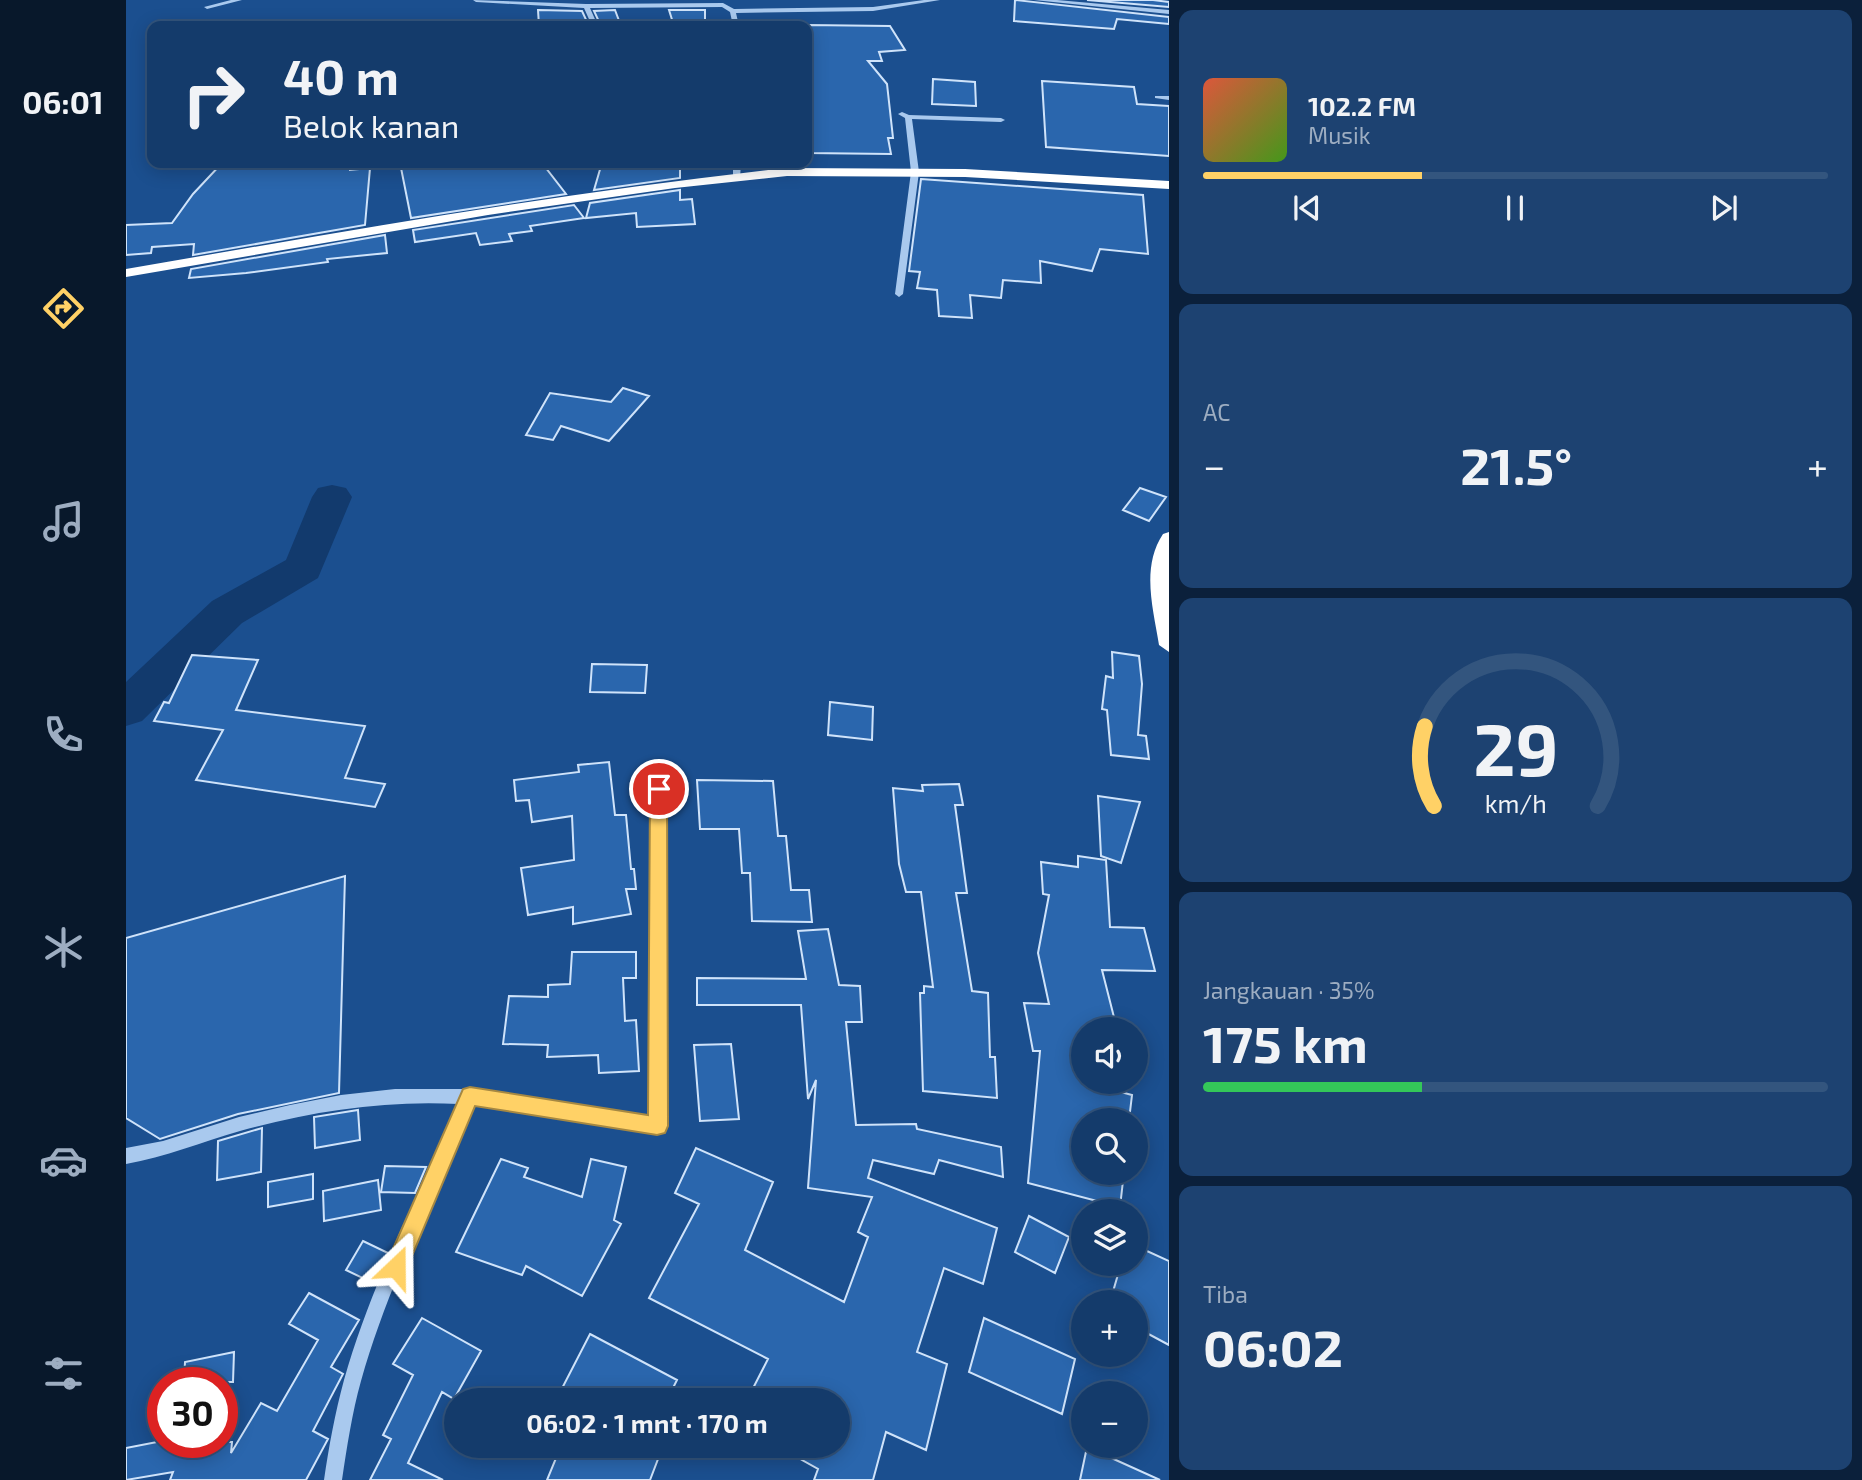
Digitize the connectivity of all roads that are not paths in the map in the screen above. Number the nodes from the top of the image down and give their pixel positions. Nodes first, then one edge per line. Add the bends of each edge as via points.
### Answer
1 (239, 0) edge
2 (476, 0) edge
3 (937, 0) edge
4 (1037, 0) edge
5 (586, 6) junction
6 (207, 7) dead end
7 (733, 11) junction
8 (1169, 12) edge
9 (593, 21) edge
10 (735, 21) edge
11 (1157, 97) dead end
12 (1169, 98) edge
13 (1001, 120) dead end
14 (737, 170) edge
15 (915, 172) junction
16 (1169, 186) edge
17 (126, 273) edge
18 (899, 295) dead end
19 (1169, 538) edge
20 (1169, 645) edge
21 (659, 789) dead end
22 (470, 1096) junction
23 (126, 1156) edge
24 (332, 1480) edge

1 - 6 street
2 - 5 street
3 - 7 street via 873,9
4 - 8 street
5 - 7 street via 709,4 726,5
5 - 9 street
7 - 10 street
11 - 12 street
13 - 15 street via 905,116
14 - 15 highway
14 - 17 highway
15 - 16 highway
15 - 18 street
19 - 20 highway via 1160,568
21 - 22 street via 657,1126
22 - 23 street via 359,1100 241,1123
22 - 24 street via 365,1341 340,1422

